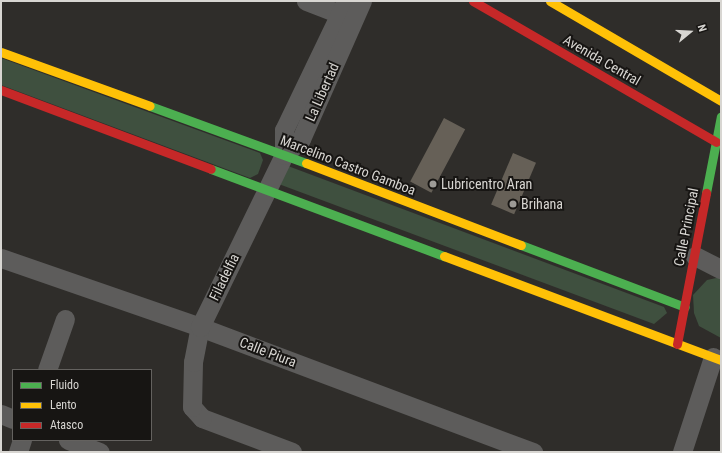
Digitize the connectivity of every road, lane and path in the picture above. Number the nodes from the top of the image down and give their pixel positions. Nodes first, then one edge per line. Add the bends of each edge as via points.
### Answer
1 (306, 1) edge
2 (362, 1) edge
3 (473, 1) edge
4 (550, 1) edge
5 (343, 8) edge
6 (1, 52) edge
7 (1, 90) edge
8 (721, 101) edge
9 (721, 116) edge
10 (716, 142) junction
11 (284, 155) junction
12 (267, 191) junction
13 (695, 256) junction
14 (1, 258) edge
15 (721, 269) edge
16 (685, 307) junction
17 (65, 319) dead end
18 (200, 327) junction
19 (677, 344) junction
20 (717, 358) edge
21 (47, 369) edge
22 (1, 414) edge
23 (12, 419) edge
24 (22, 441) edge
25 (71, 441) edge
26 (18, 452) edge
27 (100, 452) edge
28 (292, 452) edge
29 (533, 452) edge
30 (682, 452) edge

1 - 5 street
2 - 11 street, La Libertad via 301,140
3 - 10 main road, Avenida Central
4 - 8 main road, Avenida Central
5 - 11 street, La Libertad via 284,130
6 - 11 main road, Marcelino Castro Gamboa
7 - 12 main road
9 - 10 main road, Calle Principal
10 - 13 main road, Calle Principal
11 - 12 street, Filadelfia
11 - 16 main road, Marcelino Castro Gamboa
12 - 18 street, Filadelfia
12 - 19 main road
13 - 15 street
13 - 16 main road, Calle Principal
14 - 18 street, Calle Piura
16 - 19 main road, Calle Principal
17 - 21 street
18 - 28 street, Filadelfia via 192,370 192,406 202,418
18 - 29 street, Calle Piura
19 - 20 main road
20 - 30 street
22 - 23 street
24 - 26 street
25 - 27 street

